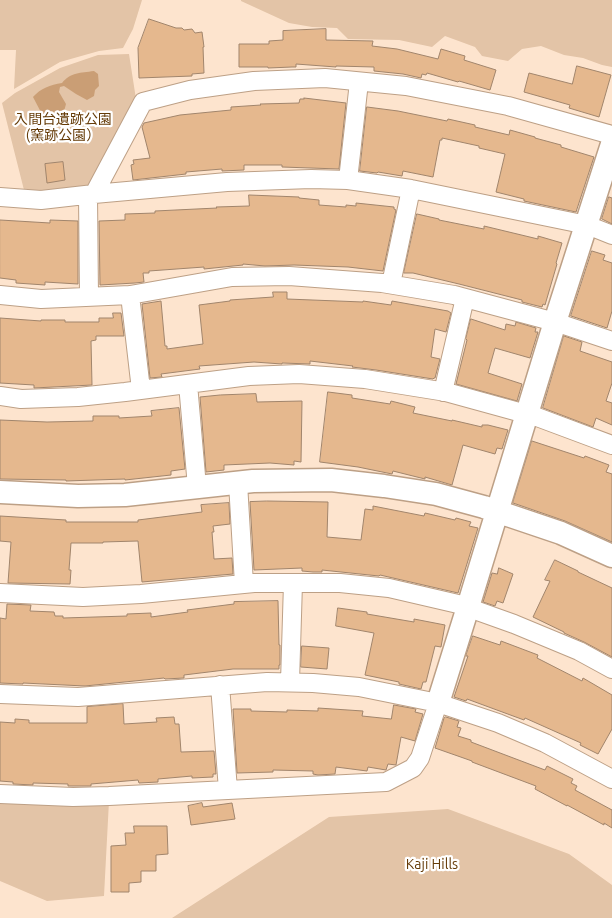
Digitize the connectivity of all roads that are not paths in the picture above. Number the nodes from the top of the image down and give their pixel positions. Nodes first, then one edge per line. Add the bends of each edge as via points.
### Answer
1 (359, 82) junction
2 (612, 135) edge
3 (612, 144) edge
4 (348, 180) junction
5 (411, 190) junction
6 (91, 194) junction
7 (0, 197) edge
8 (587, 225) junction
9 (612, 235) edge
10 (391, 284) junction
11 (0, 295) edge
12 (130, 295) junction
13 (90, 297) junction
14 (465, 298) junction
15 (555, 322) junction
16 (612, 341) edge
17 (188, 384) junction
18 (141, 390) junction
19 (443, 392) junction
20 (0, 396) edge
21 (527, 414) junction
22 (612, 445) edge
23 (238, 482) junction
24 (198, 487) junction
25 (0, 492) edge
26 (497, 512) junction
27 (612, 556) edge
28 (293, 583) junction
29 (244, 584) junction
30 (0, 593) edge
31 (468, 607) junction
32 (612, 669) edge
33 (290, 682) junction
34 (220, 685) junction
35 (0, 694) edge
36 (438, 703) junction
37 (612, 779) edge
38 (228, 790) junction
39 (0, 794) edge

1 - 2 street via 406,86 508,106
1 - 4 street
1 - 6 street via 325,78 254,80 190,90 143,102
3 - 8 street
4 - 5 street
4 - 6 street via 227,182
5 - 8 street
5 - 10 street
6 - 7 street via 41,200
6 - 13 street
8 - 9 street
8 - 15 street
10 - 12 street via 289,276 232,278
10 - 14 street
11 - 13 street
12 - 13 street
12 - 18 street
14 - 15 street
14 - 19 street
15 - 16 street
15 - 21 street
17 - 18 street
17 - 19 street via 299,374 365,379
17 - 24 street
18 - 20 street via 21,399
19 - 21 street
21 - 22 street
21 - 26 street
23 - 24 street
23 - 26 street via 332,480 384,486 436,494
23 - 29 street
24 - 25 street via 125,495
26 - 27 street via 561,533
26 - 31 street
28 - 29 street
28 - 31 street via 389,588
28 - 33 street
29 - 30 street via 83,597
31 - 32 street via 579,651
31 - 36 street
33 - 34 street
33 - 36 street via 360,687
34 - 35 street via 78,697
34 - 38 street
36 - 37 street via 545,743
36 - 38 street via 420,758 412,768 386,782
38 - 39 street via 73,797

